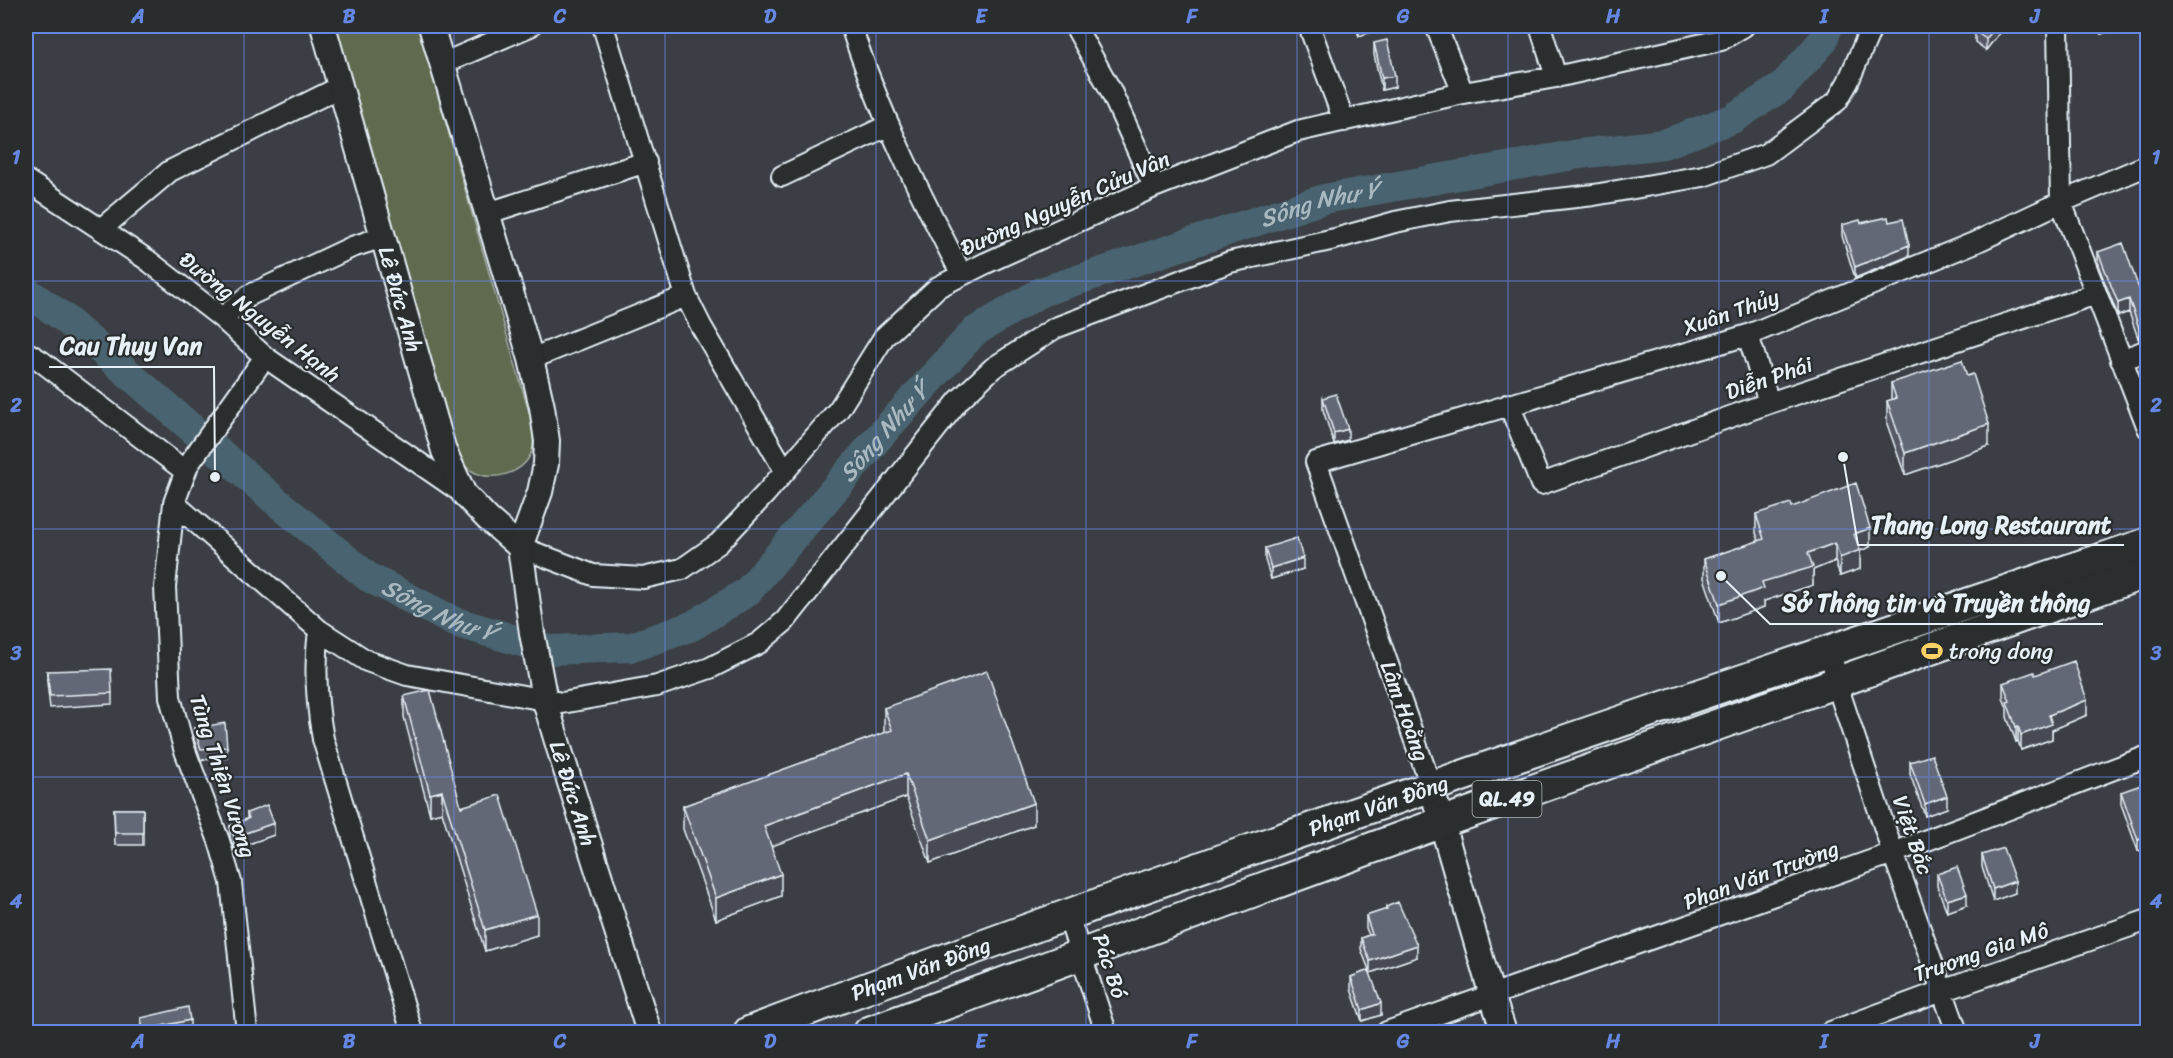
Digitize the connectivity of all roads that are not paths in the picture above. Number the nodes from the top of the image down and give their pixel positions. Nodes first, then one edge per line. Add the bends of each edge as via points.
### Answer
1 (323, 26) edge
2 (431, 26) edge
3 (530, 26) edge
4 (603, 26) edge
5 (852, 26) edge
6 (1075, 26) edge
7 (1310, 26) edge
8 (1436, 26) edge
9 (1540, 26) edge
10 (1744, 26) edge
11 (1872, 26) edge
12 (2058, 26) edge
13 (442, 64) junction
14 (1556, 77) junction
15 (340, 87) junction
16 (1463, 93) junction
17 (1344, 121) junction
18 (889, 125) junction
19 (646, 162) junction
20 (2148, 165) edge
21 (782, 176) dead end
22 (26, 180) edge
23 (1154, 188) junction
24 (2061, 202) junction
25 (488, 213) junction
26 (101, 229) junction
27 (383, 237) junction
28 (962, 275) junction
29 (2096, 294) junction
30 (686, 296) junction
31 (222, 318) junction
32 (1748, 335) junction
33 (2148, 350) edge
34 (26, 352) edge
35 (265, 357) junction
36 (531, 359) junction
37 (2121, 360) junction
38 (1768, 403) junction
39 (1509, 404) junction
40 (2148, 428) edge
41 (1316, 462) joint
42 (187, 468) junction
43 (785, 471) junction
44 (464, 494) junction
45 (174, 503) junction
46 (2148, 543) edge
47 (520, 547) junction
48 (2148, 572) edge
49 (319, 630) junction
50 (1831, 650) junction
51 (1836, 682) junction
52 (543, 690) junction
53 (2148, 756) edge
54 (1431, 786) junction
55 (1443, 822) junction
56 (1893, 853) junction
57 (1068, 915) junction
58 (2148, 920) edge
59 (1081, 954) junction
60 (1942, 991) junction
61 (1492, 996) junction
62 (246, 1032) edge
63 (412, 1032) edge
64 (649, 1032) edge
65 (749, 1032) edge
66 (869, 1032) edge
67 (1106, 1032) edge
68 (1388, 1032) edge
69 (1504, 1032) edge
70 (1831, 1032) edge
71 (1957, 1032) edge

1 - 15 street, Lê Đức Anh
2 - 13 street, Lê Đức Anh
3 - 13 street
4 - 19 street
5 - 18 street
6 - 23 street via 1110,88
7 - 17 street
8 - 16 street
9 - 14 street
10 - 14 street, Đường Nguyễn Cửu Vân via 1721,40
11 - 52 street via 1837,101 1766,154 1703,176 1594,195 1450,211 1230,262 1055,328 993,368 959,400 801,601 759,643 710,668 657,686 562,703
12 - 24 street
13 - 25 street, Lê Đức Anh
14 - 16 street, Đường Nguyễn Cửu Vân
15 - 26 street via 170,171
15 - 27 street, Lê Đức Anh
16 - 17 street, Đường Nguyễn Cửu Vân
17 - 23 street, Đường Nguyễn Cửu Vân via 1298,131
18 - 21 street
18 - 28 street
19 - 25 street
19 - 30 street
20 - 24 street, Xuân Thủy
22 - 26 street, Đường Nguyễn Hạnh
23 - 28 street, Đường Nguyễn Cửu Vân
24 - 29 street
24 - 32 street, Xuân Thủy via 1976,242
25 - 36 street, Lê Đức Anh
26 - 31 street, Đường Nguyễn Hạnh
27 - 31 street via 250,296
27 - 44 street, Lê Đức Anh via 444,451
28 - 43 street, Đường Nguyễn Cửu Vân via 938,287 884,337 839,409
29 - 37 street
29 - 38 street, Diễn Phái
30 - 36 street
30 - 43 street
31 - 35 street, Đường Nguyễn Hạnh
32 - 38 street
32 - 39 street, Xuân Thủy
33 - 37 street
34 - 42 street
35 - 42 street, Tùng Thiện Vương
35 - 44 street, Đường Nguyễn Hạnh
36 - 47 street, Lê Đức Anh via 547,441 546,464
37 - 40 street
38 - 39 street, Diễn Phái via 1541,484
39 - 41 street, Xuân Thủy
41 - 54 street, Lâm Hoằng
42 - 45 street, Tùng Thiện Vương
43 - 47 street, Đường Nguyễn Cửu Vân via 718,543 682,569 643,578 593,575
44 - 47 street, Lê Đức Anh
45 - 49 street
45 - 62 street, Tùng Thiện Vương via 165,587 170,697 231,882
46 - 50 main road, Phạm Văn Đồng / QL.49
47 - 52 street, Lê Đức Anh
48 - 51 main road, Phạm Văn Đồng / QL.49
49 - 52 street via 368,661 407,675
49 - 63 street via 315,663 323,739
50 - 51 street, Việt Bắc
50 - 54 main road, Phạm Văn Đồng / QL.49
51 - 55 main road, Phạm Văn Đồng / QL.49
51 - 56 street, Việt Bắc
52 - 64 street, Lê Đức Anh
53 - 56 street, Phan Văn Trường
54 - 55 street, Lâm Hoằng
54 - 57 main road, Phạm Văn Đồng / QL.49
55 - 59 main road, Phạm Văn Đồng / QL.49
55 - 61 street, Lâm Hoằng
56 - 60 street, Việt Bắc
56 - 61 street, Phan Văn Trường
57 - 59 street, Pác Bó
57 - 65 main road, Phạm Văn Đồng / QL.49
58 - 60 street, Trương Gia Mô
59 - 66 main road, Phạm Văn Đồng / QL.49
59 - 67 street, Pác Bó
60 - 70 street, Trương Gia Mô
60 - 71 street, Việt Bắc
61 - 68 street, Phan Văn Trường
61 - 69 street, Lâm Hoằng

